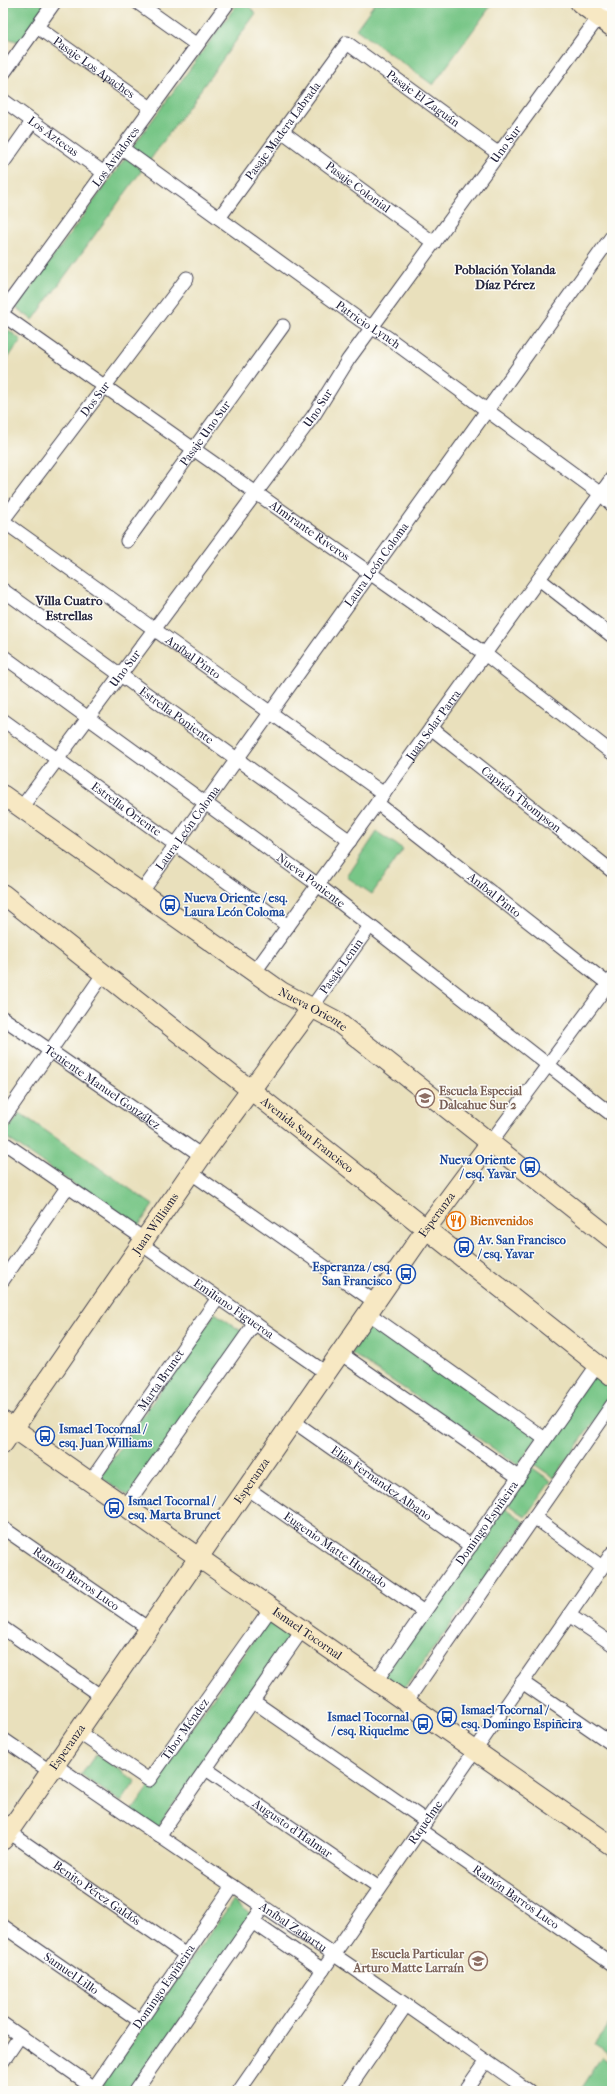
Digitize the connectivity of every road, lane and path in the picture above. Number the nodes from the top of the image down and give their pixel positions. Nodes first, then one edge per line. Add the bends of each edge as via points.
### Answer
1 (54, 3) edge
2 (138, 3) edge
3 (228, 3) edge
4 (580, 3) edge
5 (606, 16) edge
6 (37, 26) junction
7 (347, 43) joint
8 (197, 45) junction
9 (3, 74) edge
10 (3, 100) edge
11 (151, 108) junction
12 (32, 122) junction
13 (283, 132) junction
14 (122, 148) junction
15 (499, 154) junction
16 (3, 163) edge
17 (104, 173) junction
18 (219, 218) junction
19 (612, 236) edge
20 (434, 243) junction
21 (187, 278) dead end
22 (3, 311) edge
23 (3, 315) edge
24 (284, 326) dead end
25 (372, 328) junction
26 (105, 386) junction
27 (487, 411) junction
28 (194, 449) junction
29 (612, 478) edge
30 (257, 493) junction
31 (601, 494) junction
32 (612, 505) edge
33 (3, 520) edge
34 (127, 541) dead end
35 (371, 573) junction
36 (539, 579) junction
37 (3, 590) edge
38 (155, 630) junction
39 (612, 636) edge
40 (485, 654) junction
41 (3, 656) edge
42 (121, 675) junction
43 (270, 713) junction
44 (89, 718) junction
45 (3, 720) edge
46 (431, 728) junction
47 (612, 753) edge
48 (58, 759) junction
49 (237, 759) junction
50 (3, 795) edge
51 (380, 799) junction
52 (206, 803) junction
53 (21, 808) junction
54 (350, 841) junction
55 (176, 845) junction
56 (612, 871) edge
57 (318, 885) junction
58 (141, 893) junction
59 (3, 894) edge
60 (288, 926) junction
61 (370, 926) junction
62 (104, 973) junction
63 (254, 973) junction
64 (611, 983) edge
65 (312, 1007) junction
66 (3, 1018) edge
67 (50, 1051) junction
68 (548, 1065) junction
69 (250, 1088) junction
70 (612, 1115) edge
71 (3, 1119) edge
72 (3, 1142) edge
73 (490, 1143) junction
74 (202, 1156) junction
75 (190, 1172) junction
76 (68, 1186) junction
77 (426, 1229) junction
78 (612, 1239) edge
79 (143, 1241) junction
80 (3, 1280) edge
81 (218, 1298) junction
82 (372, 1308) junction
83 (255, 1323) junction
84 (340, 1353) junction
85 (605, 1370) edge
86 (326, 1373) junction
87 (612, 1404) edge
88 (293, 1421) junction
89 (8, 1425) edge
90 (545, 1439) junction
91 (3, 1444) edge
92 (518, 1478) junction
93 (90, 1482) junction
94 (247, 1488) junction
95 (125, 1507) junction
96 (534, 1517) junction
97 (3, 1528) edge
98 (471, 1546) junction
99 (612, 1552) edge
100 (198, 1558) junction
101 (602, 1567) junction
102 (271, 1608) junction
103 (424, 1612) junction
104 (569, 1614) junction
105 (3, 1628) edge
106 (149, 1629) junction
107 (302, 1630) junction
108 (612, 1644) edge
109 (376, 1681) junction
110 (522, 1682) junction
111 (102, 1697) junction
112 (253, 1701) junction
113 (406, 1702) junction
114 (78, 1732) junction
115 (3, 1739) edge
116 (612, 1744) edge
117 (475, 1750) junction
118 (53, 1768) junction
119 (206, 1769) junction
120 (423, 1826) junction
121 (6, 1836) edge
122 (160, 1836) junction
123 (612, 1846) edge
124 (233, 1886) junction
125 (379, 1888) junction
126 (263, 1907) junction
127 (253, 1922) junction
128 (3, 1926) edge
129 (186, 1955) junction
130 (333, 1955) junction
131 (612, 1964) edge
132 (322, 1970) junction
133 (406, 2005) junction
134 (140, 2020) junction
135 (3, 2024) edge
136 (20, 2036) junction
137 (3, 2061) edge
138 (486, 2061) junction
139 (96, 2089) edge
140 (135, 2091) edge
141 (239, 2091) edge
142 (347, 2091) edge
143 (465, 2091) edge
144 (529, 2091) edge

1 - 6 street
2 - 8 street
3 - 8 street, Los Aviadores
4 - 5 street
5 - 15 street, Uno Sur
6 - 9 street
6 - 11 street, Pasaje Los Apaches
7 - 13 street, Pasaje Madera Labrada
7 - 15 street, Pasaje El Zaguán
8 - 11 street, Los Aviadores
10 - 12 street, Los Aztecas
11 - 14 street, Los Aviadores
12 - 16 street
12 - 17 street, Los Aztecas
13 - 18 street, Pasaje Madera Labrada
13 - 20 street, Pasaje Colonial
14 - 17 street, Los Aviadores
14 - 18 street, Patricio Lynch
15 - 20 street, Uno Sur
17 - 22 street, Los Aviadores
18 - 25 street, Patricio Lynch
19 - 27 street, Laura León Coloma
20 - 25 street, Uno Sur
21 - 26 street, Dos Sur
23 - 26 street, Almirante Riveros
24 - 28 street, Pasaje Uno Sur
25 - 27 street, Patricio Lynch
25 - 30 street, Uno Sur via 348,360 314,415
26 - 28 street, Almirante Riveros
26 - 33 street, Dos Sur
27 - 31 street, Patricio Lynch
27 - 35 street, Laura León Coloma
28 - 30 street, Almirante Riveros
28 - 34 street, Pasaje Uno Sur
29 - 31 street, Juan Solar Parra
30 - 35 street, Almirante Riveros
30 - 38 street, Uno Sur
31 - 32 street, Patricio Lynch
31 - 36 street, Juan Solar Parra
33 - 38 street, Aníbal Pinto
35 - 40 street, Almirante Riveros
35 - 43 street, Laura León Coloma
36 - 39 street
36 - 40 street, Juan Solar Parra
37 - 42 street, Estrella Poniente
38 - 42 street, Uno Sur
38 - 43 street, Aníbal Pinto
40 - 46 street, Juan Solar Parra
40 - 47 street, Almirante Riveros
41 - 44 street, Nueva Poniente
42 - 44 street, Uno Sur
42 - 49 street, Estrella Poniente
43 - 49 street, Laura León Coloma
43 - 51 street, Aníbal Pinto
44 - 48 street, Uno Sur
44 - 52 street, Nueva Poniente
45 - 48 street, Estrella Oriente
46 - 51 street, Juan Solar Parra
46 - 56 street, Capitán Thompson
48 - 53 street, Uno Sur
48 - 55 street, Estrella Oriente
49 - 52 street, Laura León Coloma
49 - 54 street, Estrella Poniente
50 - 53 street, Nueva Oriente
51 - 54 street, Juan Solar Parra
51 - 64 street, Aníbal Pinto
52 - 55 street, Laura León Coloma
52 - 57 street, Nueva Poniente
53 - 58 street, Nueva Oriente
54 - 57 street, Juan Solar Parra
55 - 58 street, Laura León Coloma
55 - 60 street, Estrella Oriente
57 - 60 street, Juan Solar Parra
57 - 61 street, Nueva Poniente
58 - 63 street, Nueva Oriente
59 - 62 street, Avenida San Francisco
60 - 63 street, Juan Solar Parra
61 - 65 street, Pasaje Lenin
61 - 68 street, Nueva Poniente
62 - 67 street
62 - 69 street, Avenida San Francisco
63 - 65 street, Nueva Oriente via 282,992
64 - 68 street
65 - 69 street, Juan Williams
65 - 73 street, Nueva Oriente via 336,1020
66 - 67 street, Teniente Manuel González
67 - 71 street
67 - 74 street, Teniente Manuel González
68 - 70 street, Nueva Poniente
68 - 73 street
69 - 74 street, Juan Williams
69 - 77 street, Avenida San Francisco
72 - 76 street, Emiliano Figueroa
73 - 77 street, Esperanza
73 - 78 street, Nueva Oriente
74 - 75 street, Juan Williams
75 - 79 street, Juan Williams
75 - 82 street
76 - 79 street, Emiliano Figueroa
76 - 80 street
77 - 82 street, Esperanza
77 - 85 street, Avenida San Francisco
79 - 81 street, Emiliano Figueroa
79 - 89 street, Juan Williams
81 - 83 street, Emiliano Figueroa
81 - 93 street, Marta Brunet
82 - 84 street, Esperanza
82 - 90 street
83 - 86 street, Emiliano Figueroa
83 - 95 street
84 - 86 street, Esperanza
84 - 92 street
85 - 90 street, Domingo Espiñeira
86 - 88 street, Esperanza
87 - 96 street
88 - 94 street, Esperanza
88 - 98 street, Elias Fernandez Albano
89 - 91 street, Juan Williams
89 - 93 street, Ismael Tocornal
90 - 92 street, Domingo Espiñeira
92 - 98 street, Domingo Espiñeira
93 - 95 street, Ismael Tocornal
94 - 100 street, Esperanza
94 - 103 street, Eugenio Matte Hurtado
95 - 100 street, Ismael Tocornal
96 - 101 street
96 - 113 street
97 - 106 street, Ramón Barros Luco
98 - 103 street, Domingo Espiñeira
99 - 101 street, Riquelme
100 - 102 street, Ismael Tocornal
100 - 106 street, Esperanza
101 - 104 street, Riquelme
102 - 107 street, Ismael Tocornal
102 - 114 street, Tibor Méndez via 149,1780
103 - 109 street, Domingo Espiñeira
104 - 108 street
104 - 110 street, Riquelme
105 - 111 street
106 - 111 street, Esperanza
107 - 109 street, Ismael Tocornal
107 - 112 street
109 - 113 street, Ismael Tocornal
110 - 116 street
110 - 117 street, Riquelme
111 - 114 street, Esperanza
112 - 119 street
112 - 120 street, Ramón Barros Luco
113 - 117 street, Ismael Tocornal
114 - 118 street, Esperanza
115 - 118 street, Aníbal Zañartu
117 - 120 street, Riquelme
117 - 123 street, Ismael Tocornal
118 - 121 street, Esperanza
118 - 122 street, Aníbal Zañartu
119 - 122 street
119 - 125 street, Augusto d'Halmar
120 - 125 street, Riquelme
120 - 131 street, Ramón Barros Luco
121 - 129 street, Benito Pérez Galdós
122 - 124 street, Aníbal Zañartu
124 - 126 street, Aníbal Zañartu
124 - 129 street, Domingo Espiñeira
125 - 130 street, Riquelme
126 - 127 street
126 - 130 street, Aníbal Zañartu
127 - 132 street, Aníbal Zañartu
127 - 140 street
128 - 134 street, Samuel Lillo
129 - 134 street, Domingo Espiñeira
130 - 132 street, Riquelme
130 - 133 street, Aníbal Zañartu
132 - 141 street, Riquelme
133 - 138 street, Aníbal Zañartu
133 - 142 street
134 - 139 street, Domingo Espiñeira
135 - 136 street
136 - 137 street
136 - 139 street
138 - 143 street
138 - 144 street, Aníbal Zañartu

